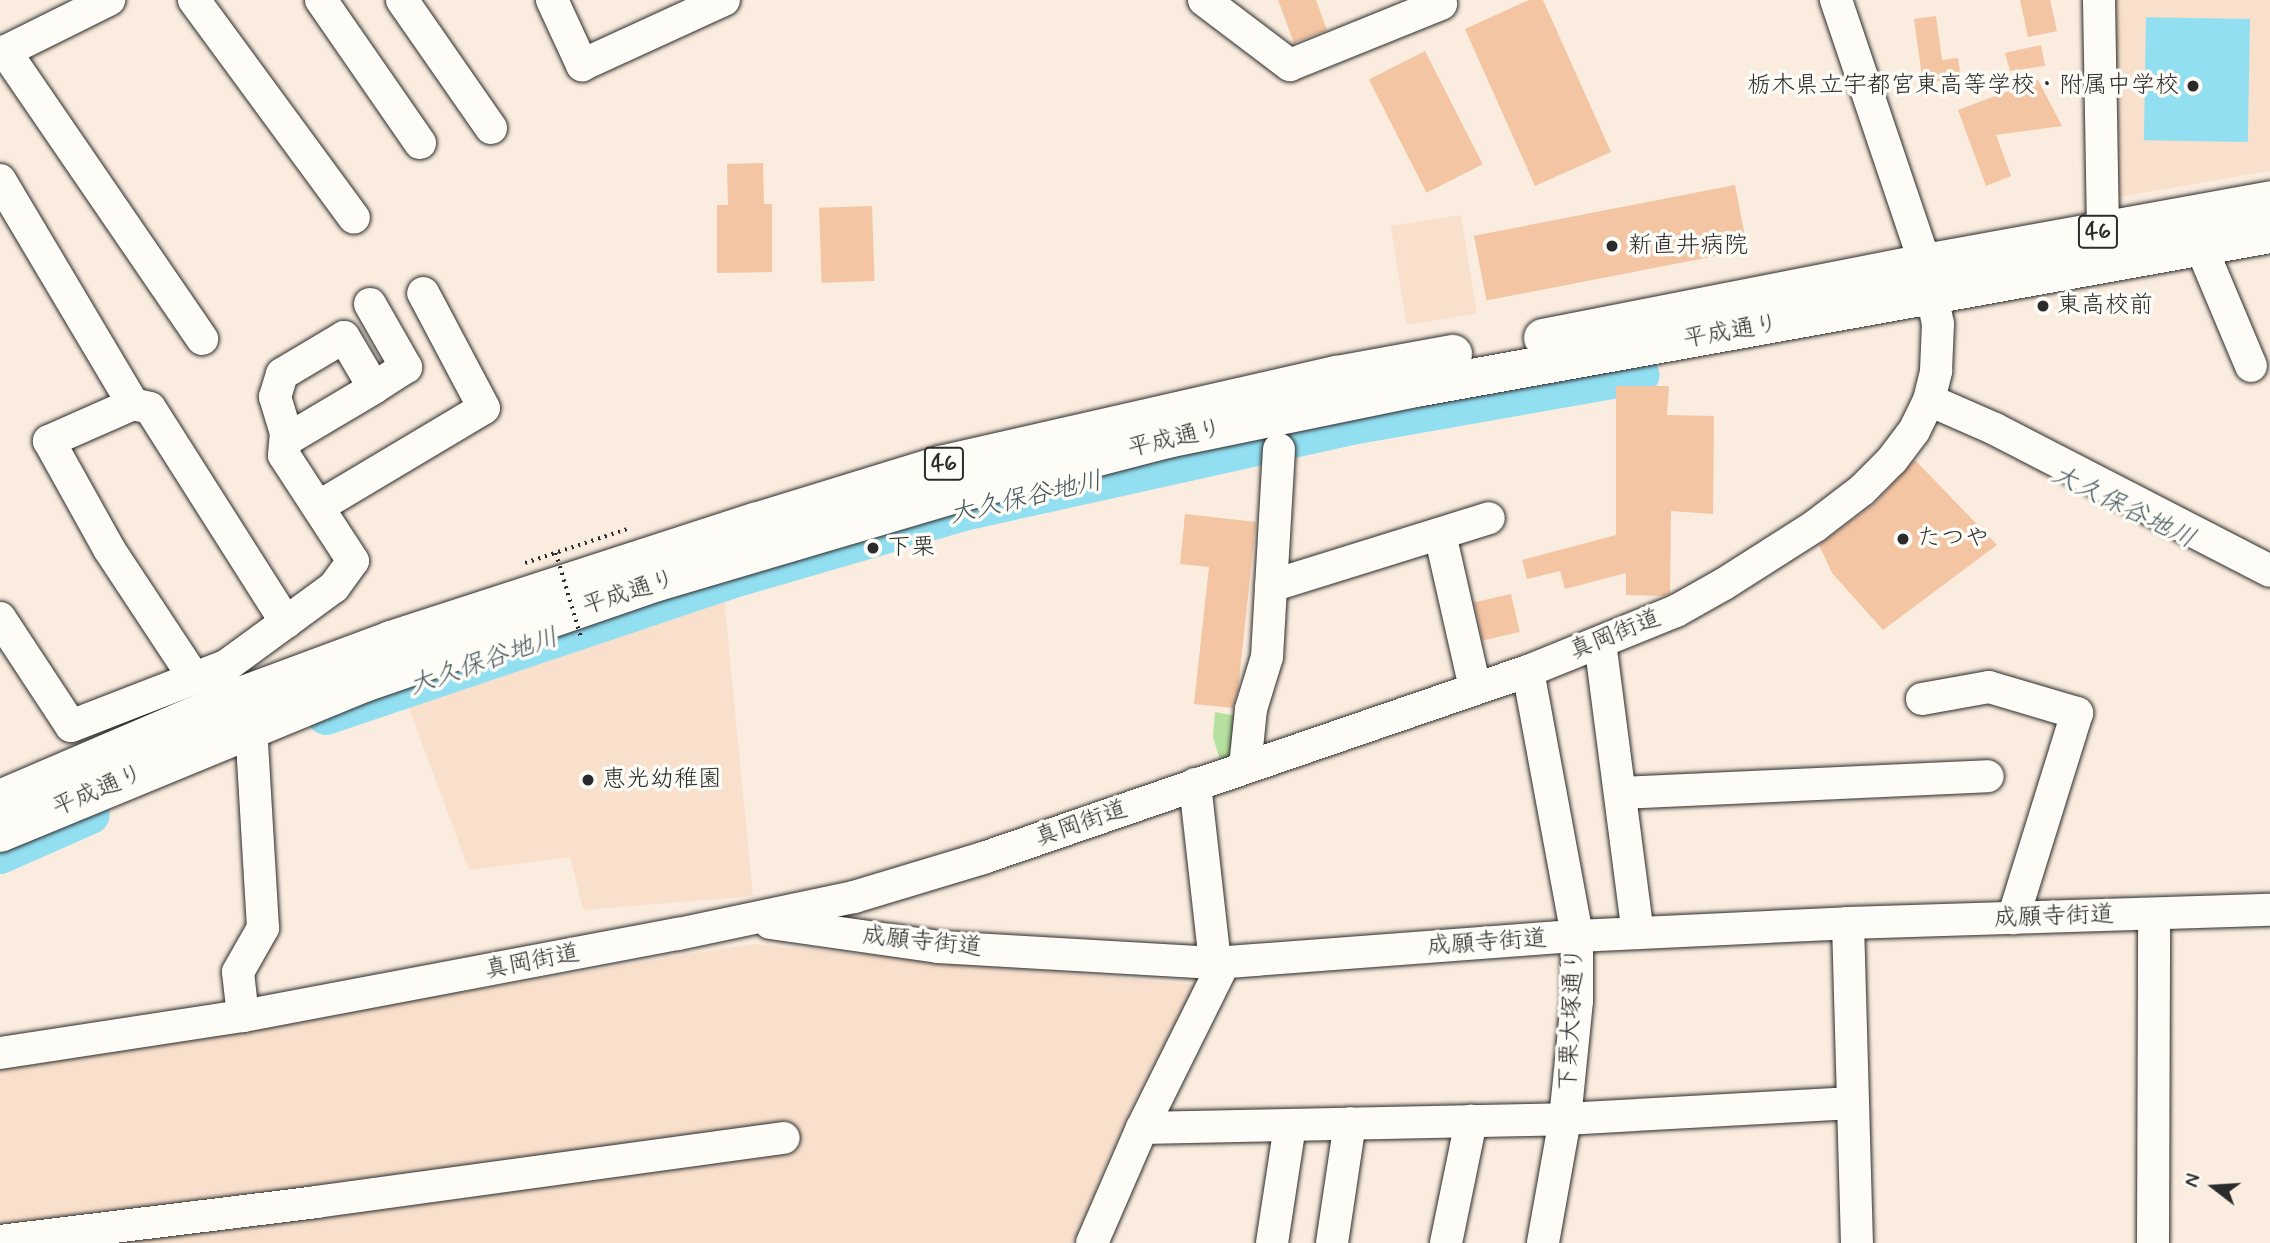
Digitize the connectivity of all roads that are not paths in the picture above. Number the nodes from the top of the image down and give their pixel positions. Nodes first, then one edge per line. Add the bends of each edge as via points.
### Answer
1 (108, 0) edge
2 (194, 0) edge
3 (321, 0) edge
4 (402, 0) edge
5 (552, 0) edge
6 (724, 0) edge
7 (1204, 0) edge
8 (1836, 0) edge
9 (2099, 0) edge
10 (1441, 4) dead end
11 (7, 44) edge
12 (491, 128) dead end
13 (420, 143) dead end
14 (0, 180) edge
15 (2270, 200) edge
16 (354, 218) dead end
17 (2102, 231) junction
18 (2270, 234) edge
19 (2201, 247) junction
20 (1929, 279) junction
21 (423, 293) dead end
22 (370, 304) dead end
23 (202, 339) dead end
24 (2251, 366) dead end
25 (374, 388) junction
26 (1929, 400) junction
27 (133, 404) junction
28 (286, 440) junction
29 (1279, 449) dead end
30 (318, 507) junction
31 (1489, 518) dead end
32 (1440, 534) junction
33 (2270, 571) edge
34 (1271, 586) junction
35 (0, 618) edge
36 (286, 622) junction
37 (1600, 642) junction
38 (1528, 671) junction
39 (194, 678) junction
40 (1475, 688) junction
41 (239, 697) junction
42 (1922, 699) dead end
43 (1245, 767) junction
44 (1988, 776) dead end
45 (1195, 784) junction
46 (1620, 793) junction
47 (0, 799) edge
48 (0, 833) edge
49 (2270, 910) edge
50 (2154, 914) junction
51 (2013, 918) junction
52 (749, 919) junction
53 (1848, 923) junction
54 (1639, 933) junction
55 (1577, 936) junction
56 (1220, 963) junction
57 (243, 1016) junction
58 (0, 1053) edge
59 (1853, 1102) junction
60 (1565, 1119) junction
61 (1471, 1121) junction
62 (1350, 1124) junction
63 (1290, 1125) junction
64 (1142, 1128) junction
65 (784, 1138) dead end
66 (0, 1241) edge
67 (1092, 1243) edge
68 (1272, 1243) edge
69 (1332, 1243) edge
70 (1446, 1243) edge
71 (1542, 1243) edge
72 (1857, 1243) edge
73 (2154, 1243) edge

1 - 11 street
2 - 16 street
3 - 13 street
4 - 12 street
5 - 6 street via 582,65
7 - 10 street via 1290,65
8 - 20 street, 真岡街道
9 - 17 street
11 - 23 street
14 - 27 street
15 - 17 main road, 平成通り / 46
17 - 20 main road, 平成通り / 46
18 - 19 main road, 平成通り / 46
19 - 20 main road, 平成通り / 46
19 - 24 street
20 - 26 street, 真岡街道 via 1938,348
20 - 41 main road, 平成通り / 46 via 1167,439 951,495 658,582 364,683
21 - 30 street via 484,408
22 - 25 street via 406,367
25 - 28 street
25 - 28 street via 344,337 282,374 275,397
26 - 33 street via 1995,429
26 - 37 street, 真岡街道 via 1914,431 1892,460 1815,526 1676,611
27 - 36 street via 150,408
27 - 39 street via 48,441 109,549
28 - 30 street via 284,455
29 - 34 street
30 - 36 street via 353,561 334,587
31 - 32 street
32 - 34 street
32 - 40 street
34 - 43 street via 1266,657 1251,709
35 - 39 street via 71,726
36 - 41 street
37 - 38 street, 真岡街道
37 - 46 street
38 - 40 street, 真岡街道
38 - 55 street, 下栗大塚通り
39 - 41 street
40 - 43 street, 真岡街道
41 - 47 main road, 平成通り / 46
41 - 48 main road, 平成通り / 46
41 - 57 street via 263,928 238,972
42 - 51 street via 1989,687 2077,713
43 - 45 street, 真岡街道
44 - 46 street
45 - 52 street, 真岡街道 via 983,858 854,897
45 - 56 street
46 - 54 street
49 - 50 street, 成願寺街道
50 - 51 street, 成願寺街道
50 - 73 street
51 - 53 street, 成願寺街道
52 - 56 street, 成願寺街道 via 939,947
52 - 57 street, 真岡街道
53 - 54 street, 成願寺街道
53 - 59 street
54 - 55 street, 成願寺街道
55 - 56 street, 成願寺街道
55 - 60 street, 下栗大塚通り via 1577,1001
56 - 64 street
57 - 58 street, 真岡街道
59 - 60 street
59 - 72 street
60 - 61 street
60 - 71 street, 下栗大塚通り
61 - 62 street
61 - 70 street
62 - 63 street
62 - 69 street
63 - 64 street
63 - 68 street
64 - 67 street
65 - 66 street

